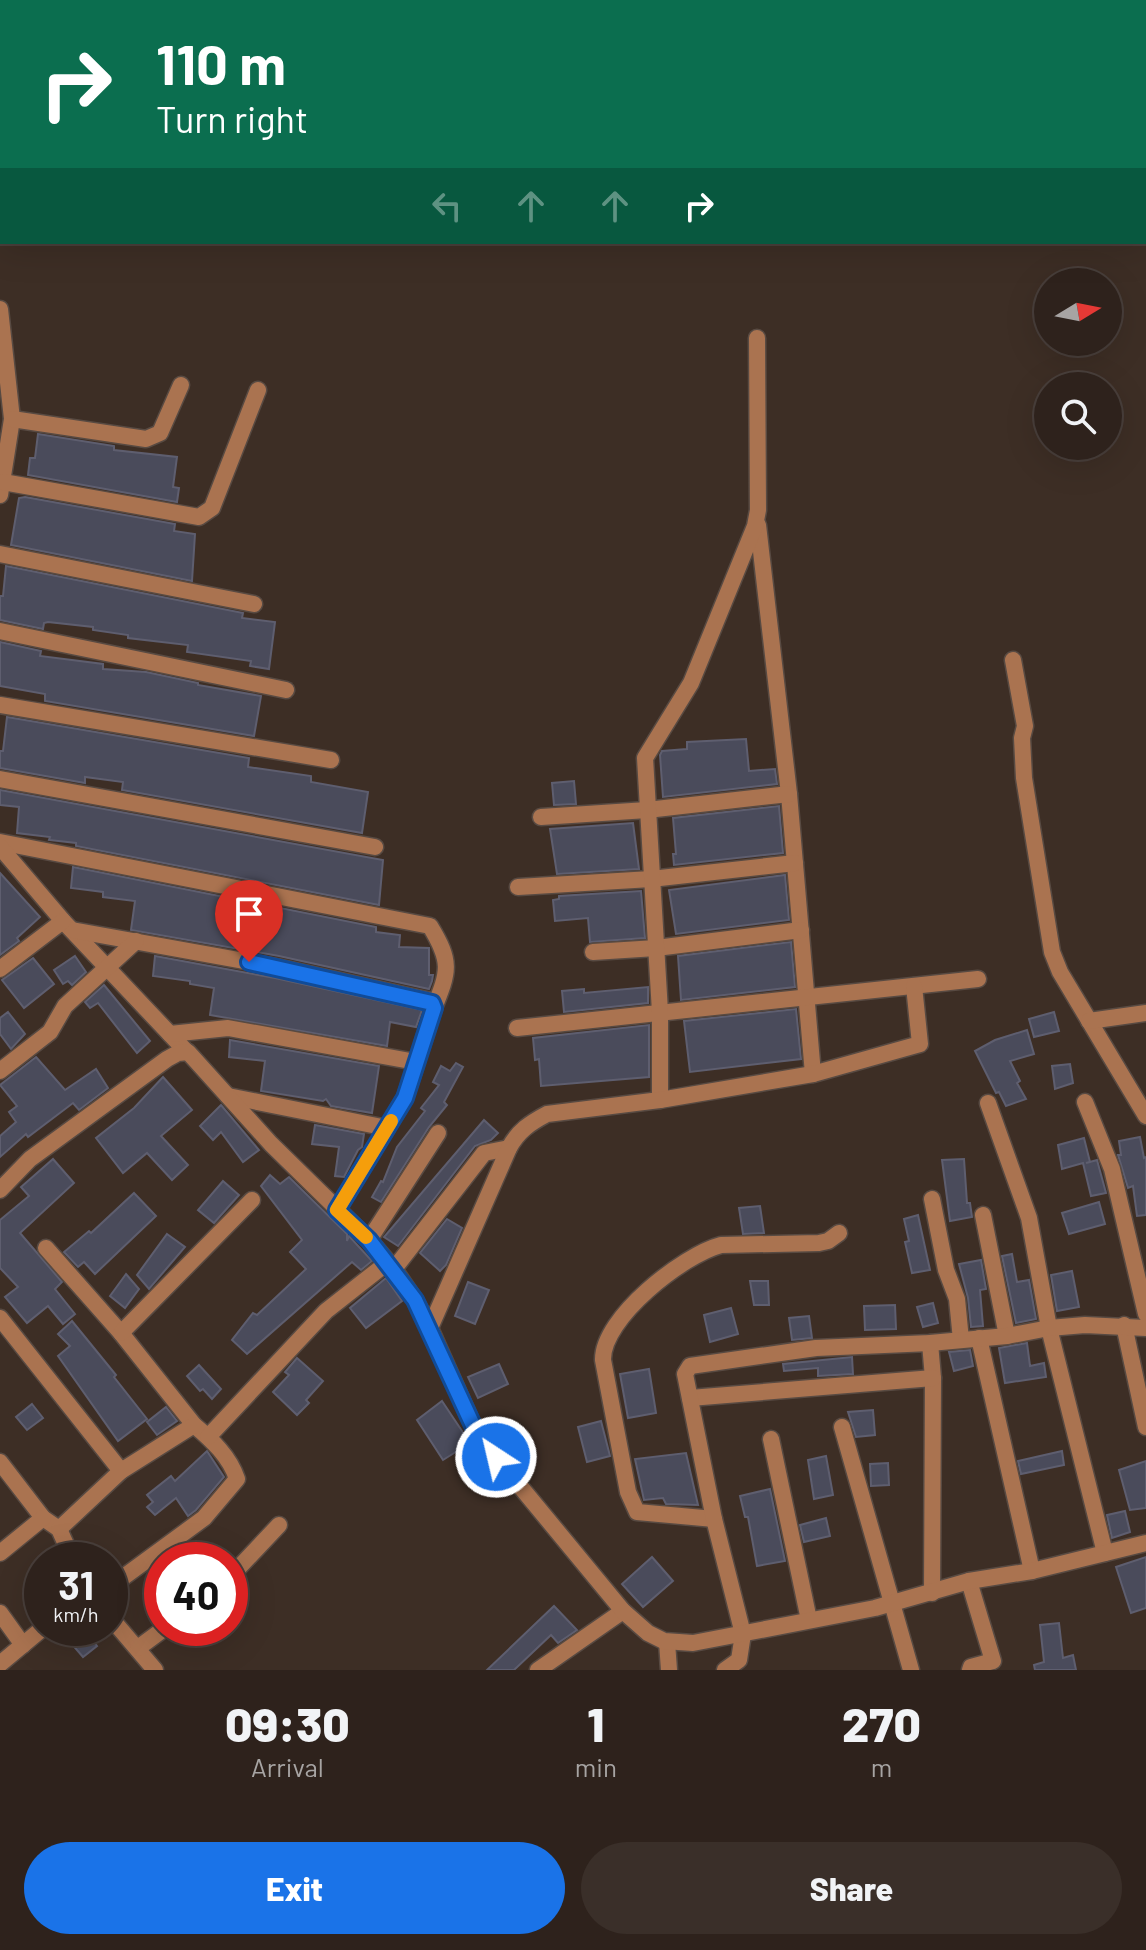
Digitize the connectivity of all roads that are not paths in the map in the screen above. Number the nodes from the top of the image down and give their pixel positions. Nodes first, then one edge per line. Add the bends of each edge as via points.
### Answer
1 (0, 309) edge
2 (757, 338) dead end
3 (181, 385) dead end
4 (258, 390) dead end
5 (12, 419) junction
6 (2, 488) edge
7 (757, 519) junction
8 (0, 554) edge
9 (254, 604) dead end
10 (0, 631) edge
11 (1013, 660) dead end
12 (286, 690) dead end
13 (0, 705) edge
14 (331, 760) dead end
15 (0, 779) edge
16 (789, 794) junction
17 (647, 810) junction
18 (541, 817) dead end
19 (0, 845) edge
20 (375, 847) dead end
21 (795, 863) junction
22 (651, 879) junction
23 (518, 887) dead end
24 (67, 925) junction
25 (801, 930) junction
26 (136, 941) junction
27 (656, 948) junction
28 (593, 952) dead end
29 (106, 966) junction
30 (0, 969) edge
31 (978, 979) dead end
32 (914, 986) junction
33 (807, 997) junction
34 (434, 1008) junction
35 (660, 1012) junction
36 (1146, 1013) edge
37 (1089, 1021) junction
38 (517, 1028) dead end
39 (170, 1034) junction
40 (185, 1050) junction
41 (416, 1062) junction
42 (0, 1071) edge
43 (813, 1074) junction
44 (228, 1096) junction
45 (660, 1100) junction
46 (1085, 1102) dead end
47 (988, 1103) dead end
48 (1146, 1116) edge
49 (387, 1128) junction
50 (438, 1133) dead end
51 (509, 1148) junction
52 (0, 1190) edge
53 (932, 1199) dead end
54 (252, 1200) dead end
55 (337, 1210) junction
56 (983, 1215) dead end
57 (839, 1233) dead end
58 (369, 1240) junction
59 (46, 1248) dead end
60 (391, 1266) junction
61 (1146, 1314) edge
62 (0, 1318) edge
63 (1124, 1325) junction
64 (430, 1328) junction
65 (1049, 1328) junction
66 (1146, 1328) edge
67 (121, 1333) junction
68 (1007, 1336) junction
69 (979, 1338) junction
70 (961, 1340) junction
71 (930, 1343) junction
72 (933, 1378) junction
73 (690, 1398) junction
74 (194, 1425) junction
75 (842, 1427) dead end
76 (1146, 1427) edge
77 (208, 1437) junction
78 (771, 1439) dead end
79 (0, 1462) edge
80 (121, 1471) junction
81 (43, 1518) junction
82 (714, 1519) junction
83 (279, 1525) dead end
84 (59, 1529) junction
85 (65, 1542) edge
86 (1146, 1543) edge
87 (0, 1553) edge
88 (1105, 1553) junction
89 (248, 1558) edge
90 (1032, 1571) junction
91 (128, 1574) edge
92 (969, 1581) junction
93 (932, 1593) junction
94 (891, 1603) junction
95 (623, 1611) junction
96 (0, 1613) edge
97 (809, 1620) junction
98 (743, 1634) junction
99 (128, 1642) edge
100 (667, 1642) junction
101 (23, 1645) joint
102 (143, 1662) edge
103 (0, 1664) edge
104 (538, 1670) edge
105 (669, 1670) edge
106 (725, 1670) edge
107 (911, 1670) edge
108 (970, 1670) edge

1 - 5 street
2 - 7 street
3 - 5 street via 154,438
4 - 6 street via 212,508 199,517
5 - 6 street
7 - 16 street
7 - 17 street via 691,683 645,758
8 - 9 street
10 - 12 street
11 - 37 street via 1025,726 1022,766 1052,952
13 - 14 street
15 - 20 street
16 - 17 street
16 - 21 street
17 - 18 street
17 - 22 street
19 - 24 street
19 - 34 street via 430,926 443,947 447,974
21 - 22 street
21 - 25 street
22 - 23 street
22 - 27 street
24 - 26 street
24 - 29 street
24 - 30 street
25 - 27 street
25 - 33 street
26 - 29 street
26 - 34 street via 431,1001
27 - 28 street
27 - 35 street
29 - 39 street
29 - 42 street via 65,1006 50,1032
31 - 32 street
32 - 33 street
32 - 43 street via 920,1044
33 - 35 street
33 - 43 street
34 - 41 street
35 - 38 street
35 - 45 street
36 - 37 street
37 - 48 street
39 - 40 street
39 - 41 street via 228,1028
40 - 44 street
40 - 52 street via 30,1159
41 - 49 street via 405,1098
43 - 45 street
44 - 49 street
44 - 55 street
45 - 51 street via 547,1114 517,1133
46 - 61 street via 1112,1169
47 - 65 street via 1029,1218
49 - 55 street
50 - 58 street
51 - 60 street via 484,1153
51 - 64 street
53 - 70 street via 957,1299
54 - 67 street
55 - 58 street
56 - 68 street
57 - 82 street via 819,1243 712,1248 667,1274 622,1318 604,1349 628,1492 637,1512
58 - 60 street
59 - 67 street
60 - 64 street
60 - 77 street via 326,1311
62 - 80 street
63 - 65 street
63 - 66 street
63 - 76 street
64 - 95 street via 477,1434
65 - 68 street
65 - 88 street
67 - 74 street
68 - 69 street
69 - 70 street
69 - 90 street
70 - 71 street
71 - 72 street
71 - 73 street via 816,1348 690,1366 685,1374
72 - 73 street
72 - 93 street
73 - 82 street
74 - 77 street
74 - 80 street
75 - 94 street
77 - 91 street via 233,1466 233,1487 204,1518
78 - 97 street
79 - 81 street
80 - 84 street
81 - 84 street
81 - 87 street
82 - 98 street
83 - 89 street
84 - 85 street
86 - 88 street
88 - 90 street
90 - 92 street
92 - 93 street
92 - 108 street via 993,1661
93 - 94 street
94 - 97 street
94 - 107 street
95 - 100 street
95 - 104 street
96 - 101 street
97 - 98 street
98 - 100 street
98 - 106 street via 739,1660
99 - 102 street
100 - 105 street
101 - 103 street

